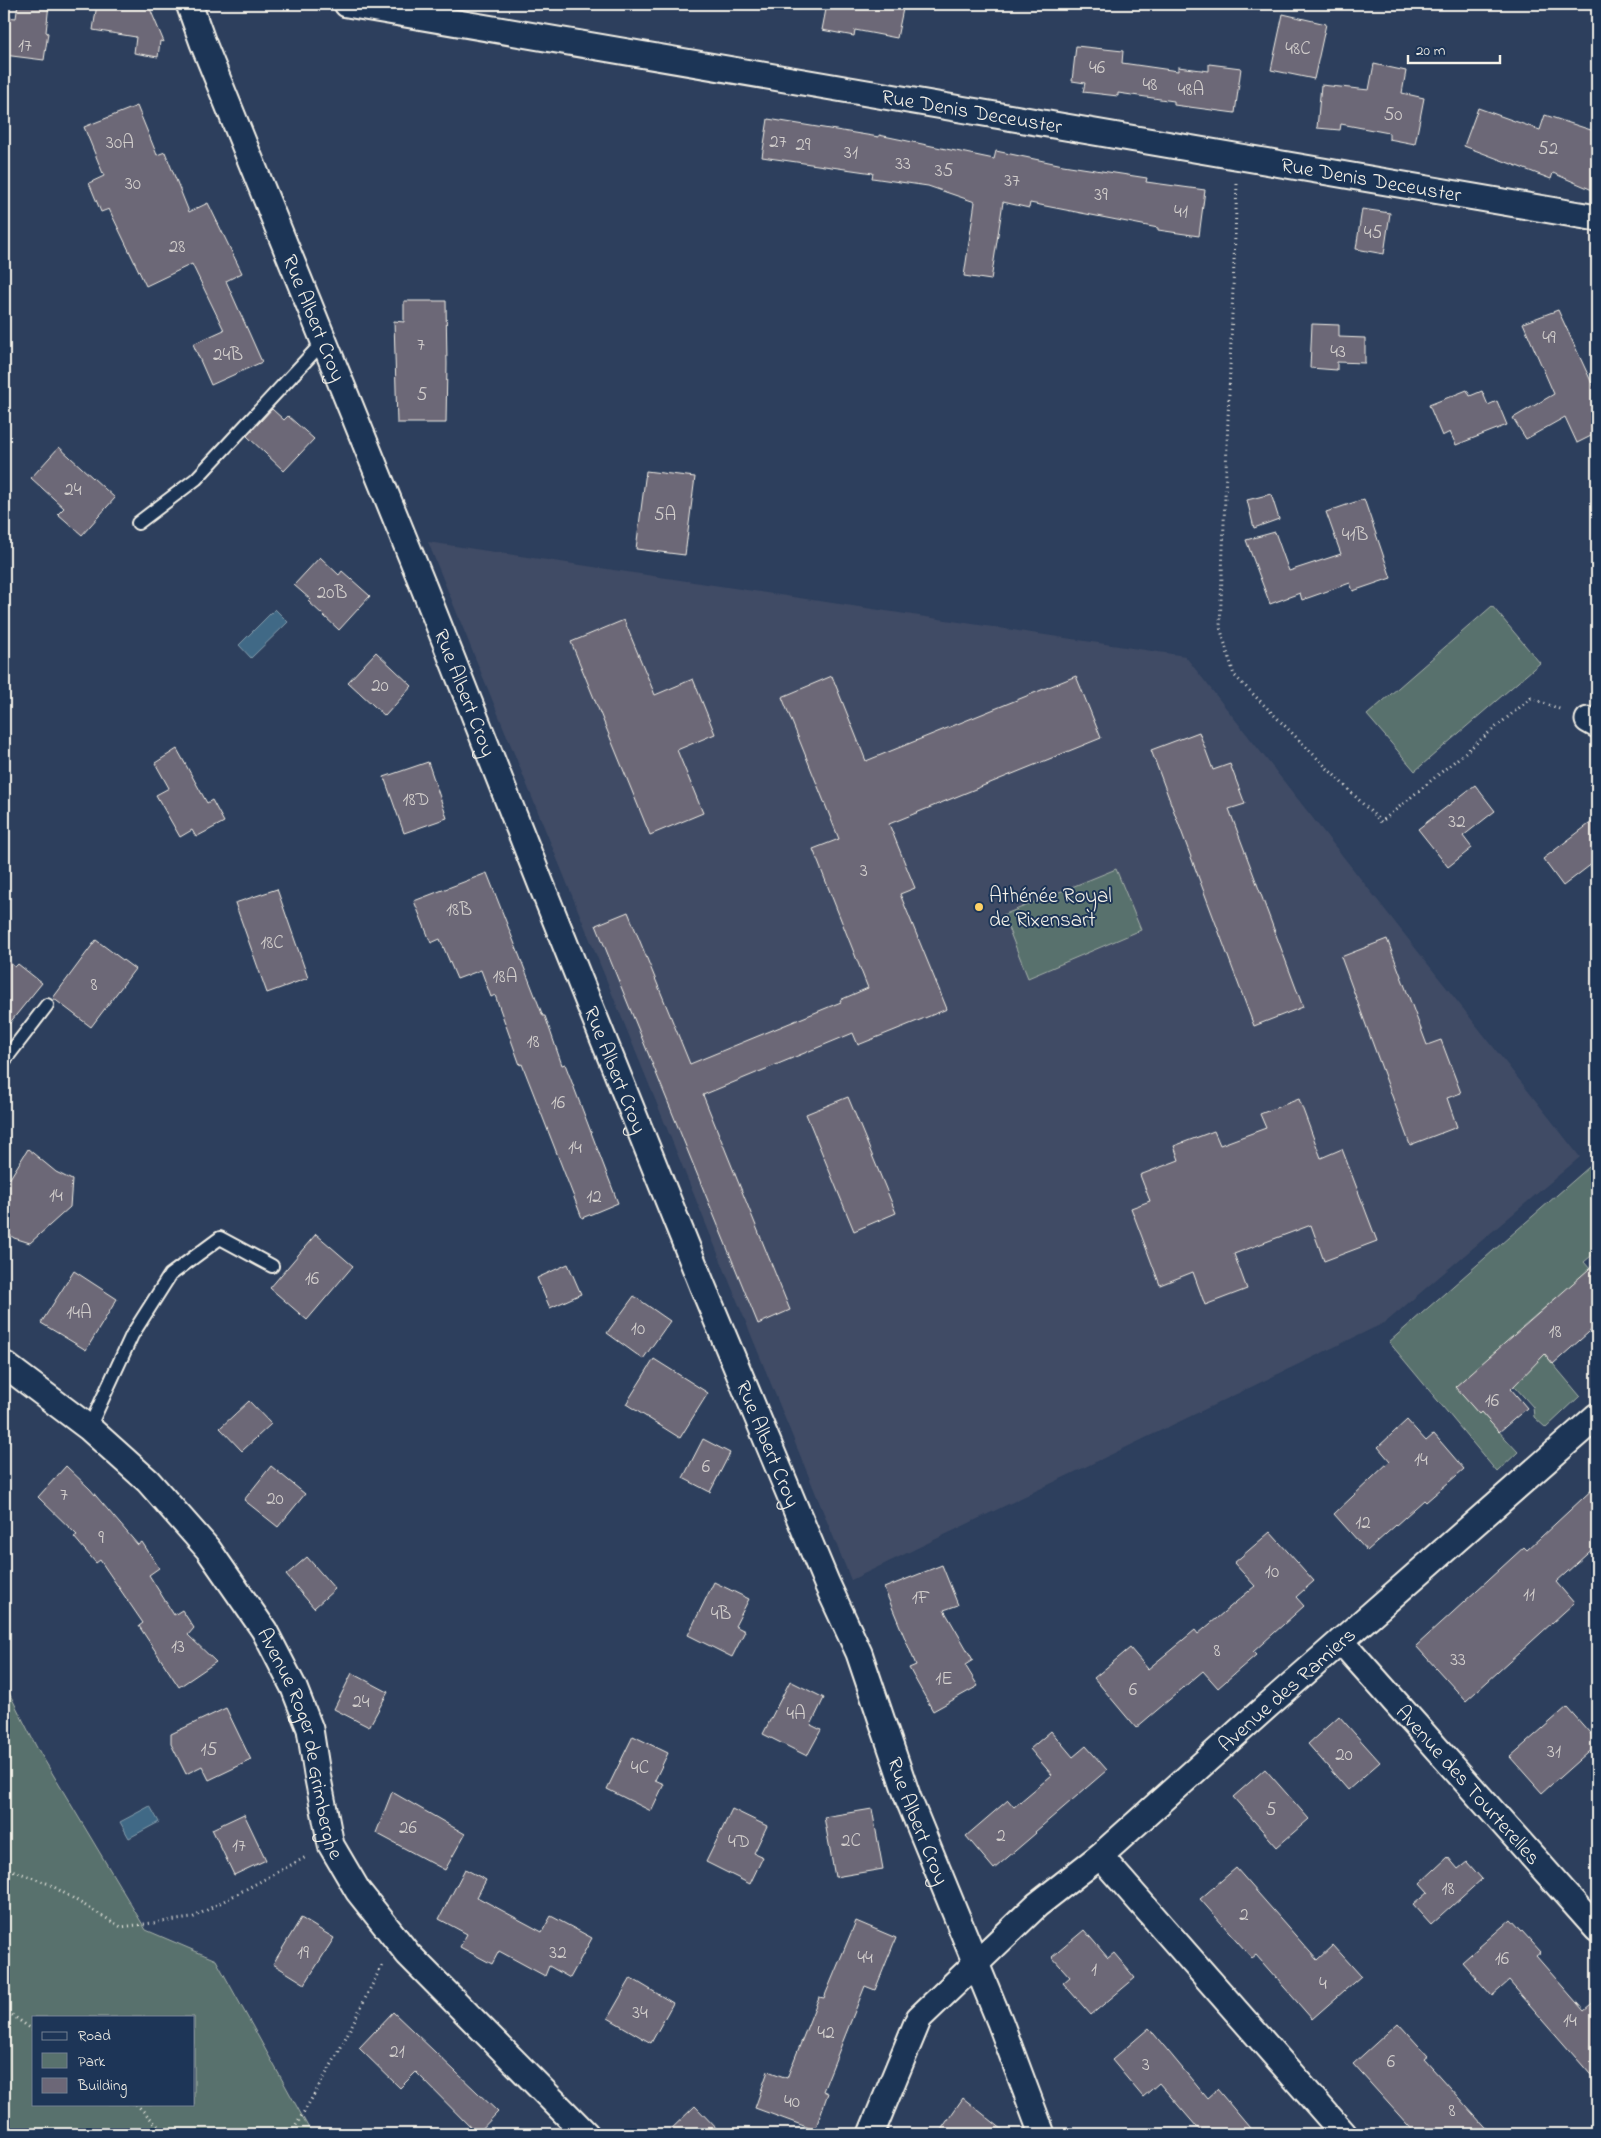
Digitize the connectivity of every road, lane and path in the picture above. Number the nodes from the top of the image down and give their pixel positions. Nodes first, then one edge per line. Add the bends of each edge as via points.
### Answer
1 (189, 4) edge
2 (347, 4) edge
3 (1238, 156) junction
4 (1597, 218) edge
5 (324, 341) junction
6 (138, 523) dead end
7 (1592, 722) edge
8 (47, 1005) dead end
9 (4, 1061) edge
10 (272, 1266) dead end
11 (4, 1364) edge
12 (1597, 1416) edge
13 (89, 1428) junction
14 (1341, 1641) junction
15 (331, 1845) junction
16 (1100, 1856) junction
17 (4, 1867) edge
18 (1597, 1928) edge
19 (395, 1940) junction
20 (975, 1962) junction
21 (4, 2009) edge
22 (32, 2030) edge
23 (138, 2106) edge
24 (166, 2134) edge
25 (291, 2134) edge
26 (586, 2134) edge
27 (871, 2134) edge
28 (1042, 2134) edge
29 (1344, 2134) edge

1 - 5 street, Rue Albert Croy
2 - 3 street, Rue Denis Deceuster
3 - 4 street, Rue Denis Deceuster
3 - 7 path via 1220,627 1234,675 1381,822 1531,698
5 - 6 lane via 196,479
5 - 20 street, Rue Albert Croy via 699,1278 859,1653 908,1798
8 - 9 lane
10 - 13 lane via 220,1238 170,1275 132,1335
11 - 13 street, Avenue Roger de Grimberghe
12 - 14 street, Avenue des Ramiers
13 - 15 street, Avenue Roger de Grimberghe via 173,1507 208,1549 264,1630 294,1688 310,1729
14 - 16 street, Avenue des Ramiers
14 - 18 street, Avenue des Tourterelles
15 - 17 path via 192,1918 122,1927 49,1884
15 - 19 street, Avenue Roger de Grimberghe via 358,1891
16 - 20 street, Avenue des Ramiers via 1037,1905
16 - 29 street
19 - 25 path via 336,2057
19 - 26 street, Avenue Roger de Grimberghe
20 - 27 street via 919,2018
20 - 28 street, Rue Albert Croy
21 - 22 path
23 - 24 path

